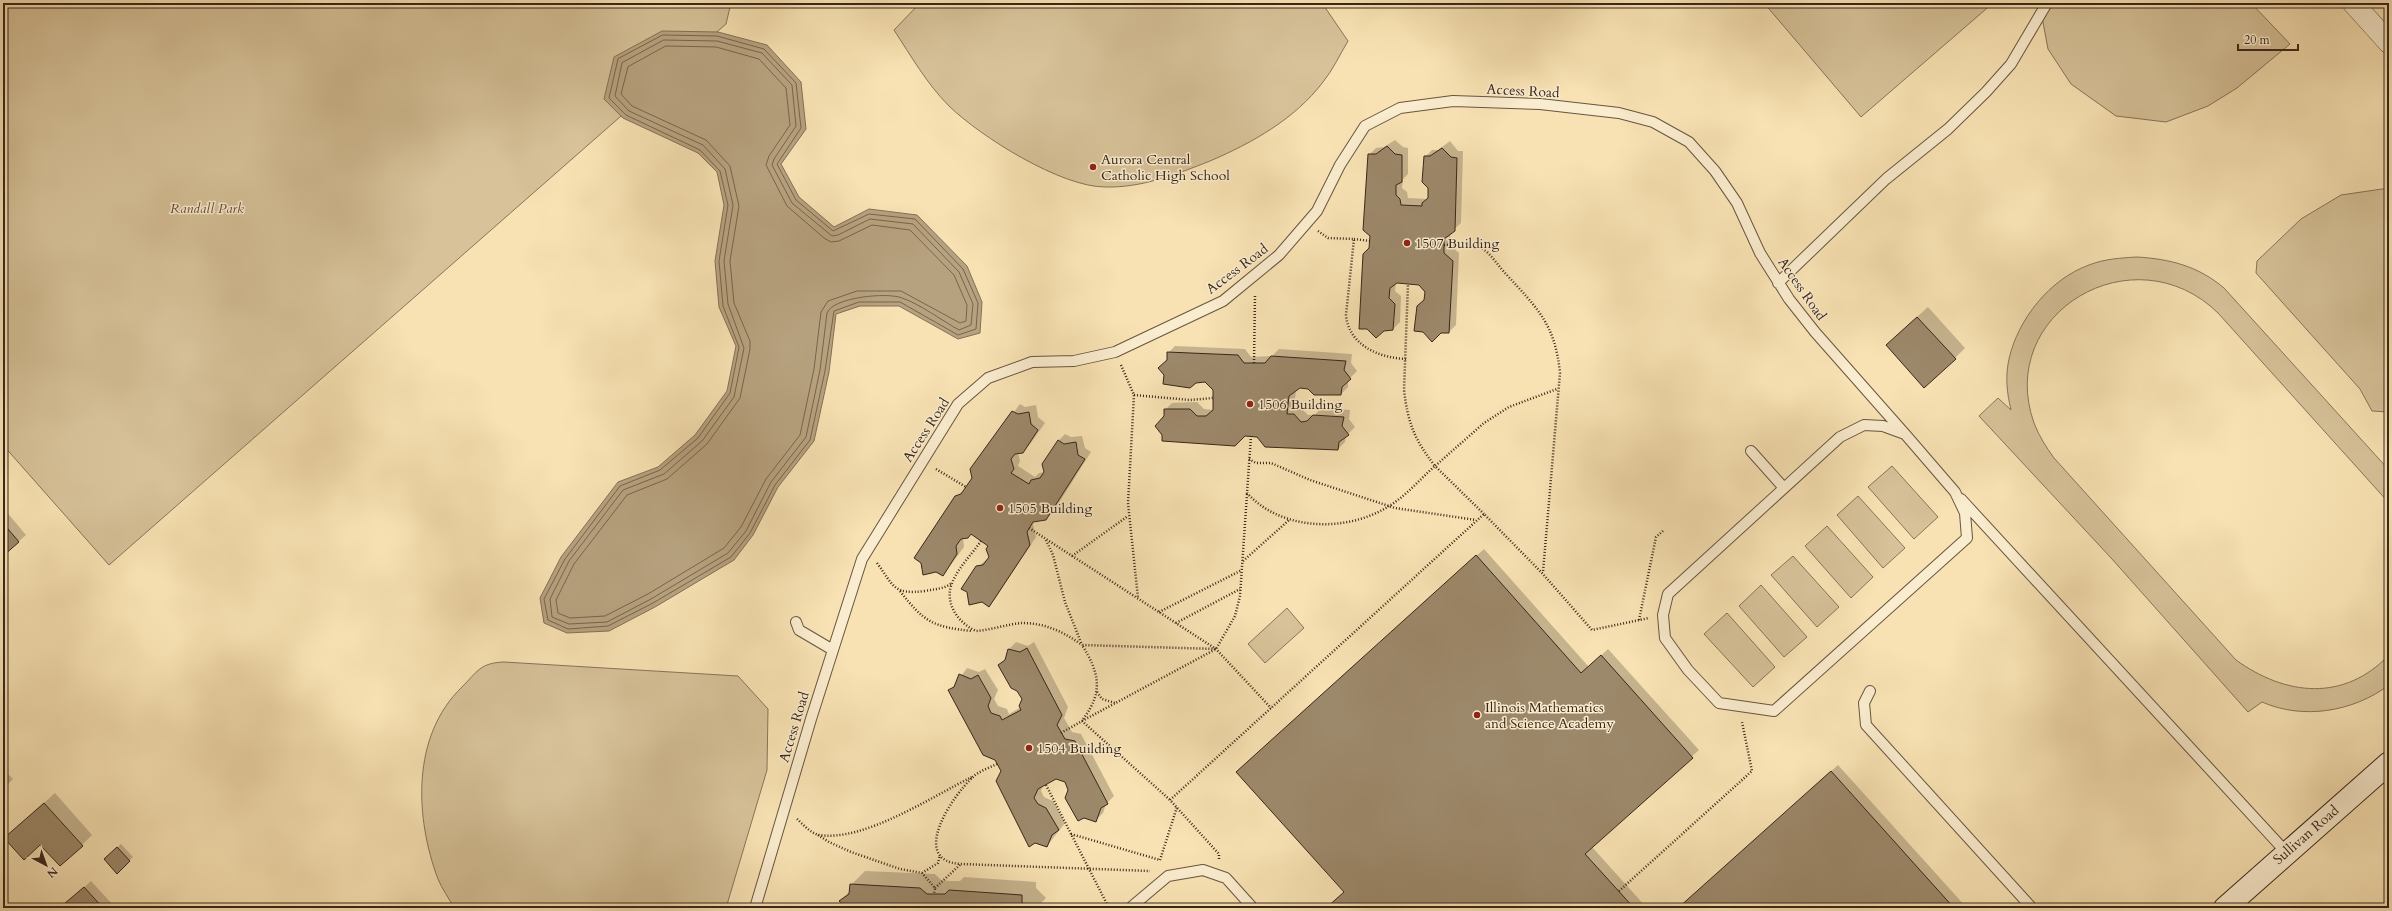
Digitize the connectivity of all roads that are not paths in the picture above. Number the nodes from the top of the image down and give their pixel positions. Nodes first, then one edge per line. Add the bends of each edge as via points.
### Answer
1 (2047, 3) edge
2 (2353, 3) edge
3 (2389, 43) edge
4 (1778, 283) junction
5 (1905, 434) junction
6 (1751, 451) dead end
7 (1784, 488) junction
8 (1955, 492) junction
9 (796, 622) dead end
10 (833, 650) junction
11 (1870, 691) dead end
12 (2389, 763) edge
13 (2286, 852) junction
14 (755, 908) edge
15 (1130, 908) edge
16 (1252, 908) edge
17 (2032, 908) edge
18 (2225, 908) edge

1 - 4 lane via 2012,64 1986,92 1948,129 1886,179
2 - 3 street
4 - 5 lane, Access Road via 1815,332
4 - 10 lane, Access Road via 1760,253 1737,203 1715,170 1689,142 1652,122 1619,113 1540,104 1454,101 1400,108 1365,126 1340,165 1317,211 1279,255 1223,301 1115,352 1074,361 1032,362 988,378 958,404 862,559
5 - 7 lane via 1883,426 1864,425 1840,437
5 - 8 lane, Access Road
6 - 7 lane
7 - 8 lane via 1668,594 1663,615 1665,638 1688,670 1719,703 1774,711 1967,538 1965,513
8 - 13 lane
9 - 10 lane via 799,630
10 - 14 lane, Access Road
11 - 17 lane via 1864,702 1866,725
12 - 13 street, Sullivan Road
13 - 18 street, Sullivan Road
15 - 16 lane via 1166,874 1203,870 1226,878

